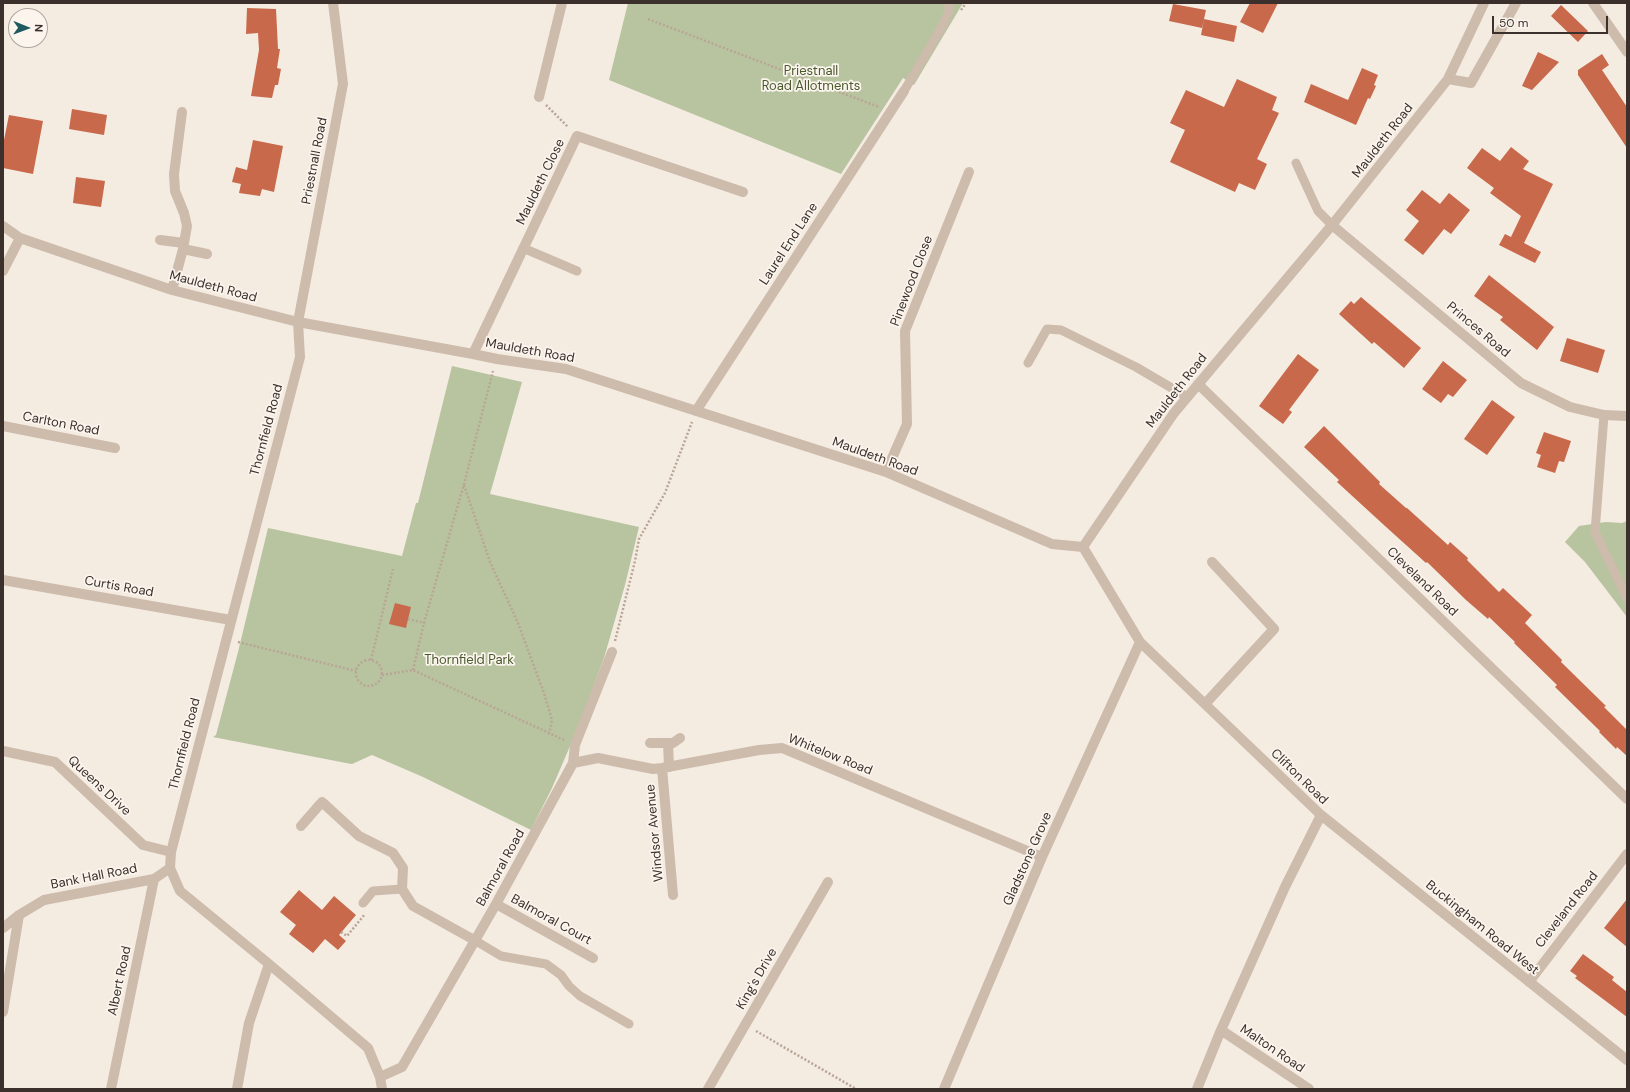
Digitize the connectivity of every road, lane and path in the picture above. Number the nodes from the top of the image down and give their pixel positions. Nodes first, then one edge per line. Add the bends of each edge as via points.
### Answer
1 (333, 3) edge
2 (562, 3) edge
3 (949, 3) edge
4 (1484, 3) edge
5 (1516, 3) edge
6 (1593, 3) edge
7 (648, 19) dead end
8 (1627, 52) edge
9 (1448, 79) junction
10 (904, 91) joint
11 (538, 98) joint
12 (891, 111) junction
13 (182, 112) dead end
14 (577, 136) junction
15 (1296, 163) dead end
16 (969, 172) dead end
17 (743, 192) dead end
18 (1332, 225) junction
19 (3, 226) edge
20 (20, 238) junction
21 (160, 240) dead end
22 (184, 246) junction
23 (524, 248) junction
24 (207, 254) dead end
25 (3, 271) edge
26 (577, 271) dead end
27 (172, 290) junction
28 (298, 322) junction
29 (473, 354) junction
30 (497, 359) junction
31 (1028, 363) dead end
32 (1198, 384) junction
33 (1188, 397) junction
34 (696, 411) junction
35 (1604, 415) junction
36 (1627, 416) edge
37 (3, 426) edge
38 (115, 448) dead end
39 (886, 472) junction
40 (464, 484) junction
41 (1083, 546) junction
42 (1212, 562) dead end
43 (393, 569) dead end
44 (3, 580) edge
45 (1627, 598) edge
46 (408, 619) dead end
47 (231, 620) junction
48 (424, 623) junction
49 (226, 639) junction
50 (1140, 642) junction
51 (612, 652) joint
52 (371, 660) junction
53 (413, 670) junction
54 (356, 671) junction
55 (382, 675) junction
56 (1205, 704) junction
57 (550, 734) junction
58 (680, 738) dead end
59 (650, 743) dead end
60 (668, 743) junction
61 (575, 745) junction
62 (3, 751) edge
63 (573, 763) junction
64 (666, 768) junction
65 (1627, 799) edge
66 (1321, 815) junction
67 (301, 826) dead end
68 (171, 852) junction
69 (1627, 854) edge
70 (1042, 857) junction
71 (170, 868) junction
72 (154, 879) junction
73 (828, 882) dead end
74 (402, 888) junction
75 (673, 895) dead end
76 (496, 904) junction
77 (366, 906) joint
78 (19, 915) junction
79 (3, 928) edge
80 (341, 932) dead end
81 (476, 941) junction
82 (593, 958) dead end
83 (269, 964) junction
84 (1529, 982) junction
85 (3, 1012) edge
86 (629, 1024) dead end
87 (746, 1025) junction
88 (1221, 1030) junction
89 (1627, 1060) edge
90 (380, 1077) junction
91 (111, 1089) edge
92 (236, 1089) edge
93 (382, 1089) edge
94 (708, 1089) edge
95 (856, 1089) edge
96 (944, 1089) edge
97 (1197, 1089) edge
98 (1309, 1089) edge

1 - 28 street, Priestnall Road via 343,84
2 - 11 street
3 - 10 lane via 944,23
4 - 9 street, Mauldeth Road
5 - 9 street via 1471,83
6 - 8 street
7 - 12 path
9 - 18 street, Mauldeth Road
10 - 12 street, Laurel End Lane
11 - 14 path
12 - 34 street, Laurel End Lane
13 - 22 street via 174,174 175,192 187,226
14 - 17 street, Mauldeth Close
14 - 23 street, Mauldeth Close
15 - 18 lane via 1318,211
16 - 39 street, Pinewood Close via 905,331 907,424
18 - 32 street, Mauldeth Road
18 - 35 street, Princes Road via 1521,382 1570,407
19 - 20 street, Mauldeth Road
20 - 25 street
20 - 27 street, Mauldeth Road
21 - 22 street
22 - 24 street
22 - 27 street
23 - 26 lane
23 - 29 street, Mauldeth Close
27 - 28 street, Mauldeth Road
28 - 29 street, Mauldeth Road
28 - 47 street, Thornfield Road via 300,357
29 - 30 street, Mauldeth Road
30 - 34 street, Mauldeth Road via 566,368
30 - 40 path
31 - 33 lane via 1047,329 1060,330
32 - 33 street, Mauldeth Road
32 - 65 street, Cleveland Road
33 - 41 street, Mauldeth Road via 1174,413
34 - 39 street, Mauldeth Road
34 - 51 path via 665,493 639,539
35 - 36 street, Princes Road
35 - 45 lane via 1595,532
37 - 38 street, Carlton Road
39 - 41 street, Mauldeth Road via 1052,544
40 - 48 path
40 - 57 path via 490,562 518,623 544,693 552,720
41 - 50 street, Clifton Road
42 - 56 street via 1274,629
43 - 52 path
44 - 47 street, Curtis Road
46 - 48 path
47 - 49 street, Thornfield Road
48 - 53 path
49 - 54 path
49 - 68 street, Thornfield Road
50 - 56 street, Clifton Road
50 - 70 street, Gladstone Grove
51 - 61 street, Balmoral Road
52 - 54 path via 363,661
52 - 55 path via 378,664
53 - 55 path
53 - 57 path
54 - 55 path via 358,680 365,685 378,683
56 - 66 street, Clifton Road
57 - 61 path
58 - 60 street
59 - 60 street
60 - 64 street, Windsor Avenue
61 - 63 street, Balmoral Road
62 - 68 street, Queens Drive via 55,762 143,845
63 - 64 street, Whitelow Road via 598,758 653,769
63 - 76 street, Balmoral Road
64 - 70 street, Whitelow Road via 782,748
64 - 75 street, Windsor Avenue
66 - 84 street, Buckingham Road West
66 - 88 street, Clifton Road
67 - 74 street via 322,802 359,836 393,853 403,868
68 - 71 street, Thornfield Road
69 - 84 street, Cleveland Road
70 - 96 street, Gladstone Grove
71 - 72 street, Bank Hall Road
71 - 83 street, Thornfield Road via 180,891
72 - 78 street, Bank Hall Road via 44,900
72 - 91 street, Albert Road
73 - 87 street, King's Drive
74 - 77 lane via 373,891
74 - 81 street via 413,906
76 - 81 street, Balmoral Road
76 - 82 street, Balmoral Court
77 - 80 path via 347,936
78 - 79 street, Bank Hall Road
78 - 85 street
81 - 86 lane via 501,956 546,964 561,975 580,996
81 - 90 street, Balmoral Road via 402,1067
83 - 90 street, Thornfield Road via 368,1048
83 - 92 street via 249,1023
84 - 89 street, Buckingham Road West
87 - 94 street, King's Drive
87 - 95 path
88 - 97 street, Clifton Road
88 - 98 street, Malton Road
90 - 93 street, Thornfield Road

